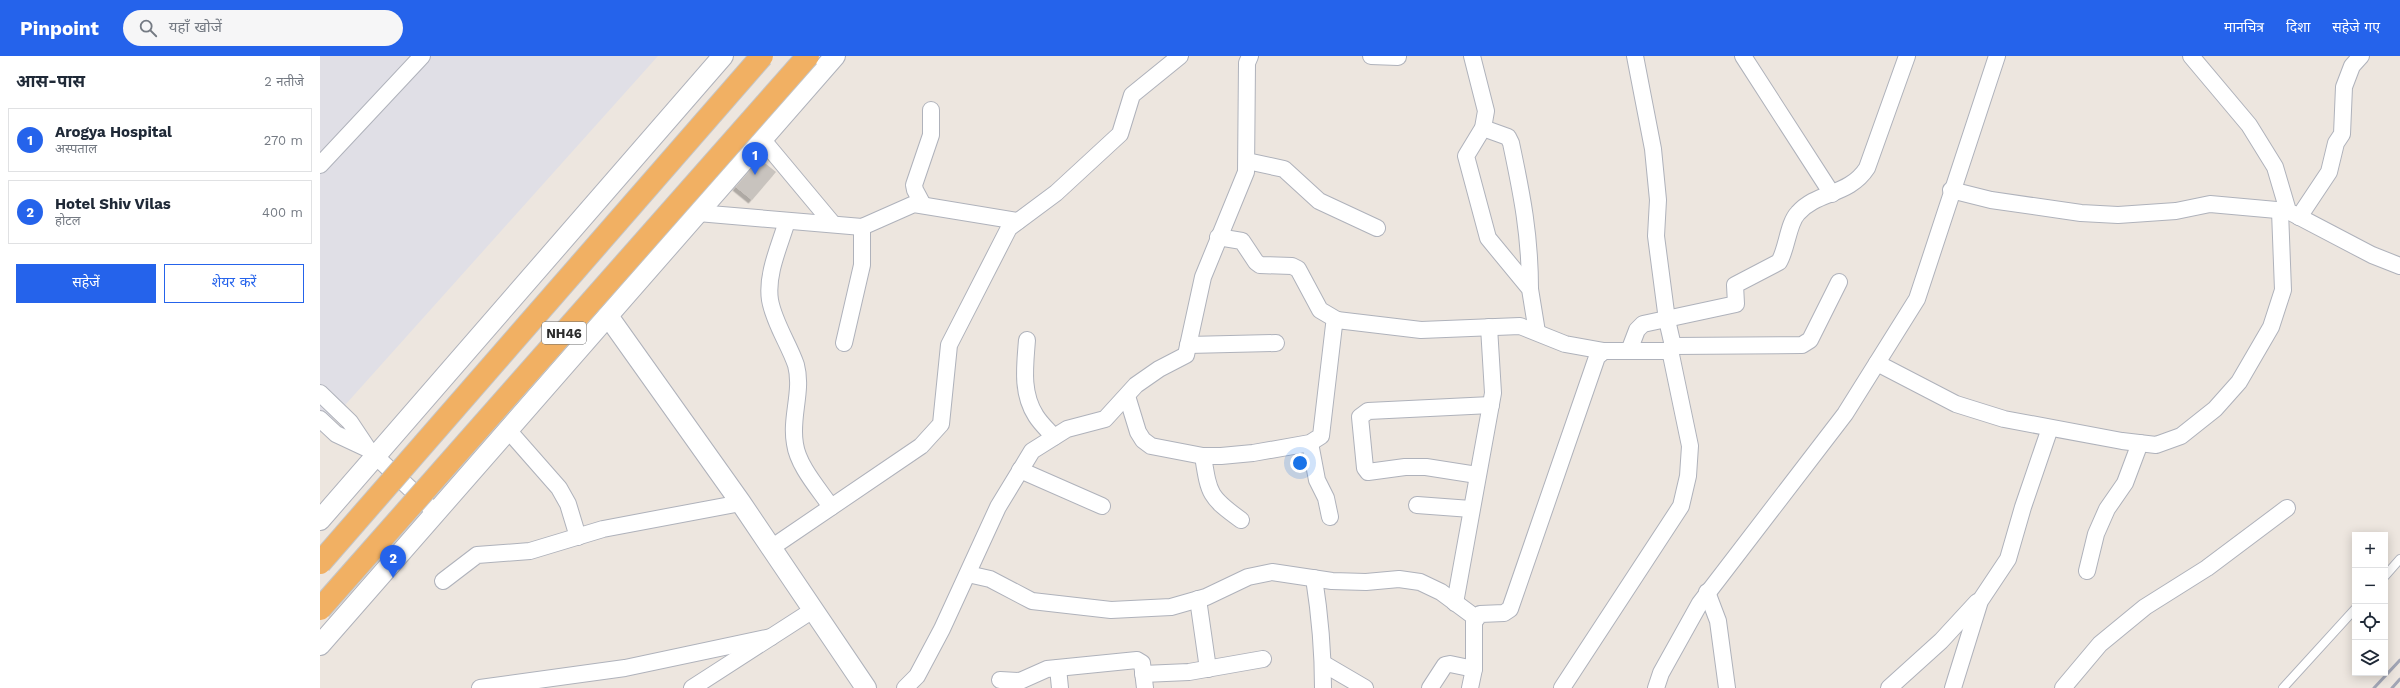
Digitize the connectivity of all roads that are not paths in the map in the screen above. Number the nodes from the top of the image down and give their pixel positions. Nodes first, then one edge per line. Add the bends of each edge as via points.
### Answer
1 (422, 56) edge
2 (723, 56) edge
3 (762, 56) edge
4 (808, 56) edge
5 (835, 56) edge
6 (1180, 56) edge
7 (1250, 56) edge
8 (1371, 56) edge
9 (1472, 56) edge
10 (1635, 56) edge
11 (1744, 56) edge
12 (1907, 56) edge
13 (1996, 56) edge
14 (2191, 56) edge
15 (2360, 56) edge
16 (1398, 57) dead end
17 (931, 110) dead end
18 (1483, 128) junction
19 (762, 139) junction
20 (1247, 161) junction
21 (320, 165) edge
22 (1951, 190) junction
23 (1832, 194) junction
24 (923, 205) junction
25 (698, 213) junction
26 (2289, 213) junction
27 (787, 220) junction
28 (1018, 221) junction
29 (833, 224) junction
30 (862, 227) junction
31 (1378, 228) dead end
32 (1218, 237) junction
33 (2400, 266) edge
34 (1839, 282) dead end
35 (1530, 289) junction
36 (608, 316) junction
37 (1337, 320) junction
38 (1667, 320) junction
39 (1489, 326) junction
40 (1537, 332) junction
41 (1027, 340) dead end
42 (844, 343) dead end
43 (1276, 343) dead end
44 (1188, 345) junction
45 (1672, 348) junction
46 (1604, 351) junction
47 (1630, 351) junction
48 (1877, 363) junction
49 (320, 393) edge
50 (1127, 396) junction
51 (1491, 405) junction
52 (320, 419) edge
53 (2050, 428) junction
54 (508, 430) junction
55 (1054, 437) junction
56 (1310, 443) junction
57 (2140, 443) junction
58 (372, 453) junction
59 (1203, 456) junction
60 (1020, 470) junction
61 (1477, 475) junction
62 (742, 503) junction
63 (1417, 505) dead end
64 (1102, 506) dead end
65 (831, 507) junction
66 (2287, 508) dead end
67 (1472, 509) junction
68 (435, 512) junction
69 (1330, 517) dead end
70 (320, 520) edge
71 (1241, 520) dead end
72 (578, 536) junction
73 (771, 548) junction
74 (2400, 560) edge
75 (320, 563) edge
76 (2087, 571) dead end
77 (2388, 573) edge
78 (968, 574) junction
79 (1314, 578) junction
80 (443, 581) dead end
81 (1708, 592) junction
82 (1983, 597) junction
83 (1198, 599) junction
84 (1455, 603) junction
85 (320, 609) edge
86 (813, 610) junction
87 (2352, 612) edge
88 (1476, 618) junction
89 (771, 637) junction
90 (320, 645) edge
91 (1264, 659) dead end
92 (1324, 664) junction
93 (1058, 668) junction
94 (1208, 669) junction
95 (1474, 669) junction
96 (584, 672) junction
97 (1000, 680) dead end
98 (1144, 681) edge
99 (506, 686) edge
100 (480, 688) edge
101 (578, 688) edge
102 (692, 688) edge
103 (866, 688) edge
104 (906, 688) edge
105 (1060, 688) edge
106 (1323, 688) edge
107 (1365, 688) edge
108 (1430, 688) edge
109 (1470, 688) edge
110 (1562, 688) edge
111 (1656, 688) edge
112 (1727, 688) edge
113 (1889, 688) edge
114 (1953, 688) edge
115 (2063, 688) edge
116 (2283, 688) edge

1 - 21 street
2 - 58 street
3 - 75 highway, NH46, bridge
4 - 85 highway, NH46, bridge
5 - 19 street
6 - 28 street via 1132,95 1120,134 1056,193
7 - 20 street via 1247,63
8 - 16 street
9 - 18 street via 1486,111
10 - 38 street via 1652,149 1658,200 1656,236
11 - 23 street
12 - 23 street via 1867,168 1860,180
13 - 22 street
14 - 26 street via 2249,125 2275,167
15 - 26 street via 2352,66 2344,87 2342,134 2336,143 2329,172
17 - 24 street via 931,135 914,185
18 - 35 street via 1508,137 1511,143 1527,220
18 - 35 street via 1466,156 1484,226 1496,249
19 - 25 street
19 - 29 street
20 - 31 street via 1284,169 1319,201
20 - 32 street via 1246,172
22 - 26 street via 1991,200 2081,213 2118,215 2176,211 2210,204
22 - 48 street via 1917,299
23 - 38 street via 1805,206 1796,214 1779,262 1735,285 1736,304
24 - 28 street
24 - 30 street via 906,206
25 - 27 street
25 - 36 street
26 - 33 street via 2372,255
26 - 57 street via 2283,290 2271,327 2239,382 2215,409 2181,436 2156,445
27 - 29 street
27 - 65 street via 771,272 770,301 796,366 798,382 795,445 800,460
28 - 65 street via 1009,228 978,284 949,346 942,424 921,446
29 - 30 street
30 - 42 street via 862,265
32 - 37 street via 1242,241 1260,265 1292,266 1298,269 1320,310
32 - 44 street via 1203,277
34 - 45 street via 1810,340 1802,345
35 - 40 street
36 - 54 street
36 - 62 street
37 - 39 street via 1421,330
37 - 56 street via 1334,325 1321,436
38 - 45 street
38 - 47 street via 1643,324 1637,330
39 - 40 street via 1520,326
39 - 51 street via 1494,376
40 - 46 street via 1565,344
41 - 55 street via 1024,384 1028,399 1036,416
43 - 44 street
44 - 50 street via 1186,355 1136,385
45 - 47 street
45 - 110 street via 1690,446 1688,476 1681,506
46 - 47 street
46 - 88 street via 1598,357 1510,609 1504,613 1480,614
48 - 53 street via 1956,404 2004,419
48 - 81 street via 1845,414
49 - 58 street via 350,422
50 - 55 street via 1105,419 1067,429
50 - 59 street via 1143,440 1151,446
51 - 61 street
51 - 61 street via 1368,411 1360,417 1365,468 1368,472 1412,467
52 - 58 street via 336,434
53 - 57 street
53 - 82 street via 2008,559
54 - 68 street
54 - 72 street via 559,488 568,504
55 - 60 street via 1032,451
56 - 59 street via 1253,453
56 - 69 street via 1317,480 1326,498
57 - 76 street via 2125,483 2104,515 2096,534
58 - 68 street
58 - 70 street
59 - 71 street via 1209,490 1213,498
60 - 64 street
60 - 78 street via 998,507
61 - 67 street
62 - 72 street
62 - 73 street
63 - 67 street
65 - 73 street
66 - 115 street via 2207,568 2145,607 2100,644
67 - 84 street
68 - 90 street
72 - 80 street via 530,551 476,555
73 - 86 street
74 - 77 lane
78 - 83 street via 986,577 1021,596 1048,604 1142,610 1171,607
78 - 104 street via 917,676
79 - 83 street via 1272,572 1248,577
79 - 84 street via 1366,582 1399,579 1420,582 1441,592
79 - 92 street via 1322,629
81 - 111 street via 1661,673
81 - 112 street via 1718,621
82 - 113 street via 1941,641
82 - 114 street
83 - 94 street
84 - 88 street
86 - 89 street
86 - 103 street
87 - 116 lane
88 - 95 street
89 - 96 street via 624,668
89 - 102 street
91 - 94 street
92 - 106 street
92 - 107 street
93 - 97 street via 1040,671 1020,681
93 - 98 street via 1137,660 1142,663
93 - 105 street
94 - 98 street
95 - 108 street via 1445,665
95 - 109 street
96 - 99 street
96 - 101 street
99 - 100 street

